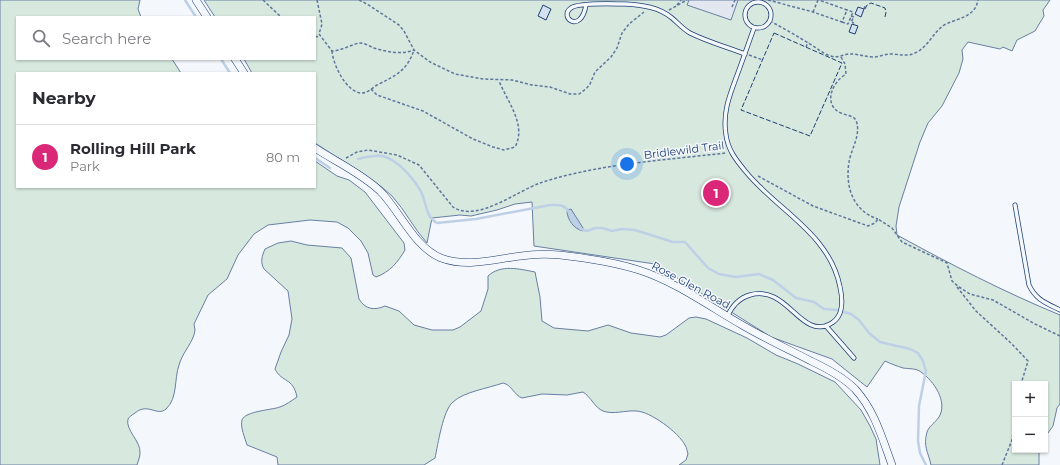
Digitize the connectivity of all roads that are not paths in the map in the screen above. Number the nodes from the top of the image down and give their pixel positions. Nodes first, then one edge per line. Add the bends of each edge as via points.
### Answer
1 (196, 0) edge
2 (759, 1) edge
3 (586, 5) junction
4 (206, 16) edge
5 (754, 28) junction
6 (745, 54) junction
7 (236, 60) edge
8 (243, 72) edge
9 (316, 149) edge
10 (1015, 205) dead end
11 (1060, 310) edge
12 (727, 317) junction
13 (826, 326) junction
14 (854, 358) dead end
15 (892, 465) edge

1 - 4 street
2 - 5 lane via 750,6 745,13 747,22
2 - 5 lane via 769,8 771,17 768,24 762,28
3 - 3 lane via 582,18 578,21 574,22 567,17 570,8
3 - 6 lane via 619,4 658,9 689,32
5 - 6 lane
6 - 13 lane via 726,105 726,135 731,152 748,175 823,248 836,273 842,308 838,317
7 - 8 street
9 - 12 street, Rose Glen Road via 379,190 420,242 440,257 471,263 535,254 609,263 641,270 679,288
10 - 11 lane via 1029,285 1042,301
12 - 13 lane via 732,307 741,299 761,293 773,295 809,324
12 - 15 street, Rose Glen Road via 833,372 854,389 871,412
13 - 14 lane

